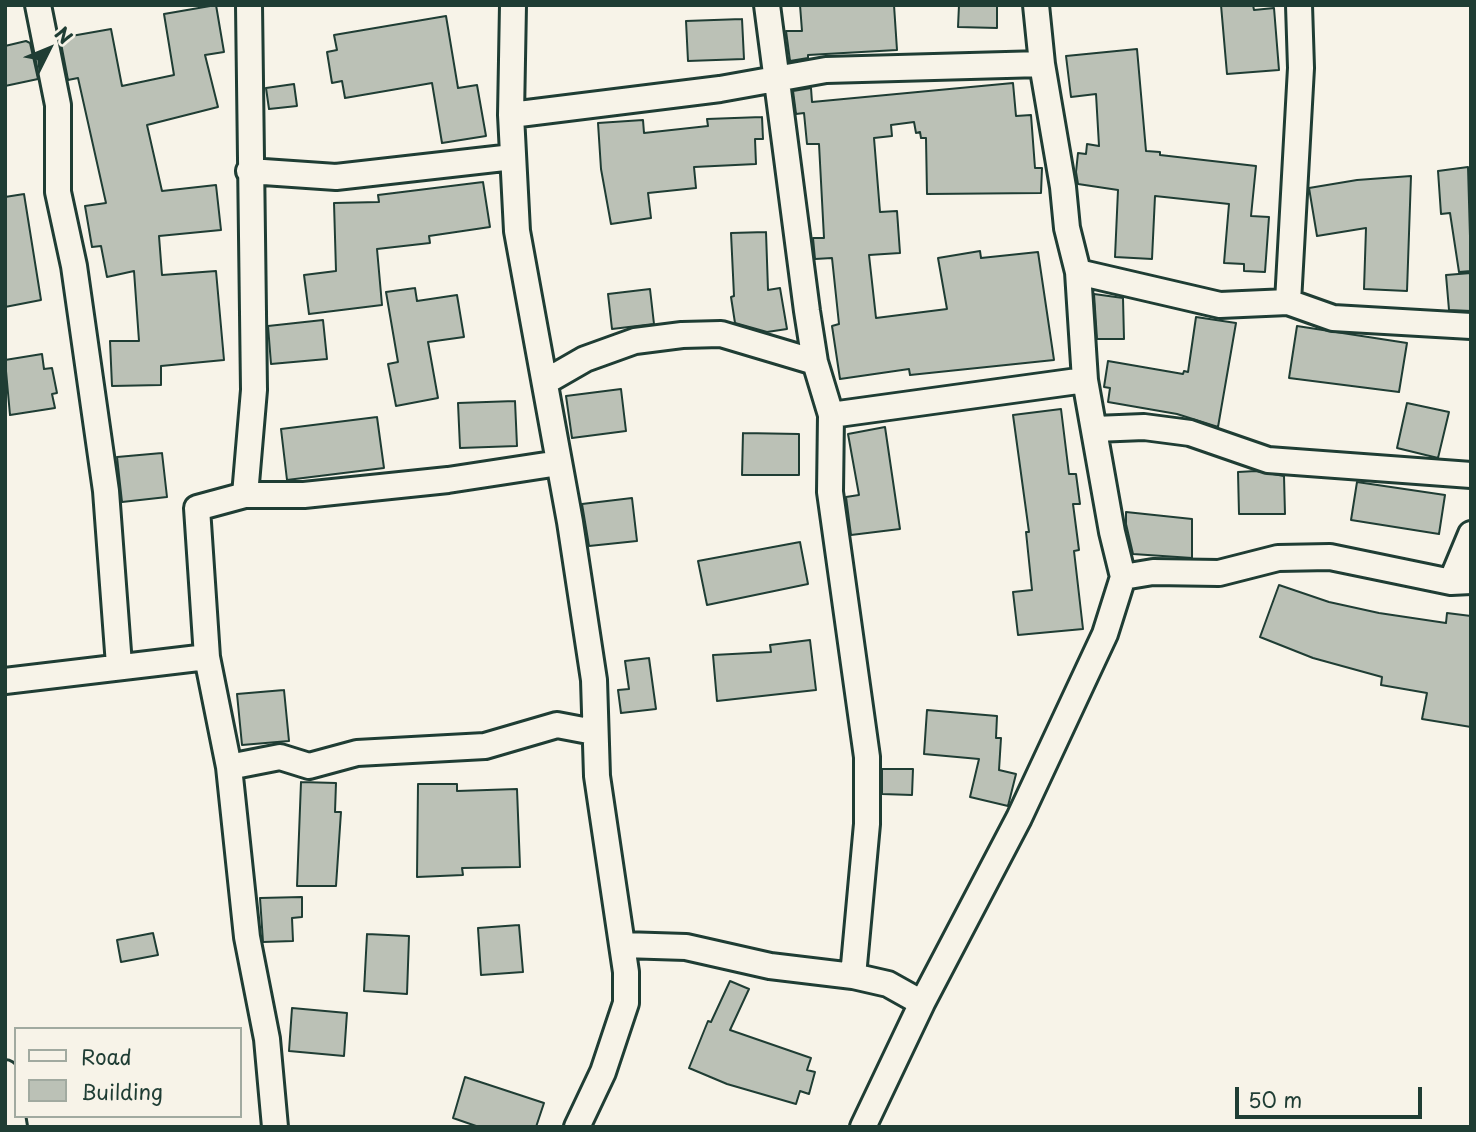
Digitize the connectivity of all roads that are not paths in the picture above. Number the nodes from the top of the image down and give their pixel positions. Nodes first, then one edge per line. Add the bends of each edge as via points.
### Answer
1 (38, 5) edge
2 (249, 5) edge
3 (513, 5) edge
4 (767, 5) edge
5 (1036, 5) edge
6 (1299, 5) edge
7 (1042, 64) junction
8 (775, 78) junction
9 (511, 115) junction
10 (513, 158) junction
11 (250, 171) junction
12 (1078, 272) junction
13 (1289, 302) junction
14 (1471, 326) edge
15 (815, 362) junction
16 (1086, 380) junction
17 (545, 382) junction
18 (831, 415) junction
19 (1095, 429) junction
20 (559, 463) junction
21 (1471, 475) edge
22 (245, 495) junction
23 (1471, 534) edge
24 (1123, 577) junction
25 (1461, 582) edge
26 (207, 657) junction
27 (119, 665) junction
28 (5, 681) edge
29 (594, 732) junction
30 (229, 767) junction
31 (623, 945) junction
32 (853, 976) junction
33 (922, 1003) junction
34 (5, 1073) edge
35 (14, 1127) edge
36 (275, 1127) edge
37 (577, 1127) edge
38 (863, 1127) edge

1 - 27 street via 58,105 58,192 74,265 106,491
2 - 11 street
3 - 9 street
4 - 8 street
5 - 7 street
6 - 13 street via 1301,68
7 - 8 street via 827,70
7 - 12 street
8 - 9 street
8 - 15 street
9 - 10 street
10 - 11 street via 336,177
10 - 17 street via 517,231
11 - 22 street via 254,390
12 - 13 street via 1220,305
12 - 16 street
13 - 14 street via 1333,318
15 - 17 street via 721,334 682,335 635,341 585,359
15 - 18 street
16 - 18 street
16 - 19 street
17 - 20 street
18 - 32 street via 830,492 867,757 867,824
19 - 21 street via 1144,427 1190,433 1268,460
19 - 24 street
20 - 22 street via 304,495
20 - 29 street via 594,680
22 - 26 street via 197,508
23 - 25 street
24 - 25 street via 1153,572 1219,573 1278,558 1330,557
24 - 33 street via 1105,634 1019,818
26 - 27 street
26 - 30 street
27 - 28 street
29 - 30 street via 557,725 485,746 369,751 309,766 280,757
29 - 31 street
30 - 36 street via 247,937 267,1039
31 - 32 street via 687,947 770,966
31 - 37 street via 626,1003 603,1072
32 - 33 street via 888,984
33 - 38 street
34 - 35 street

